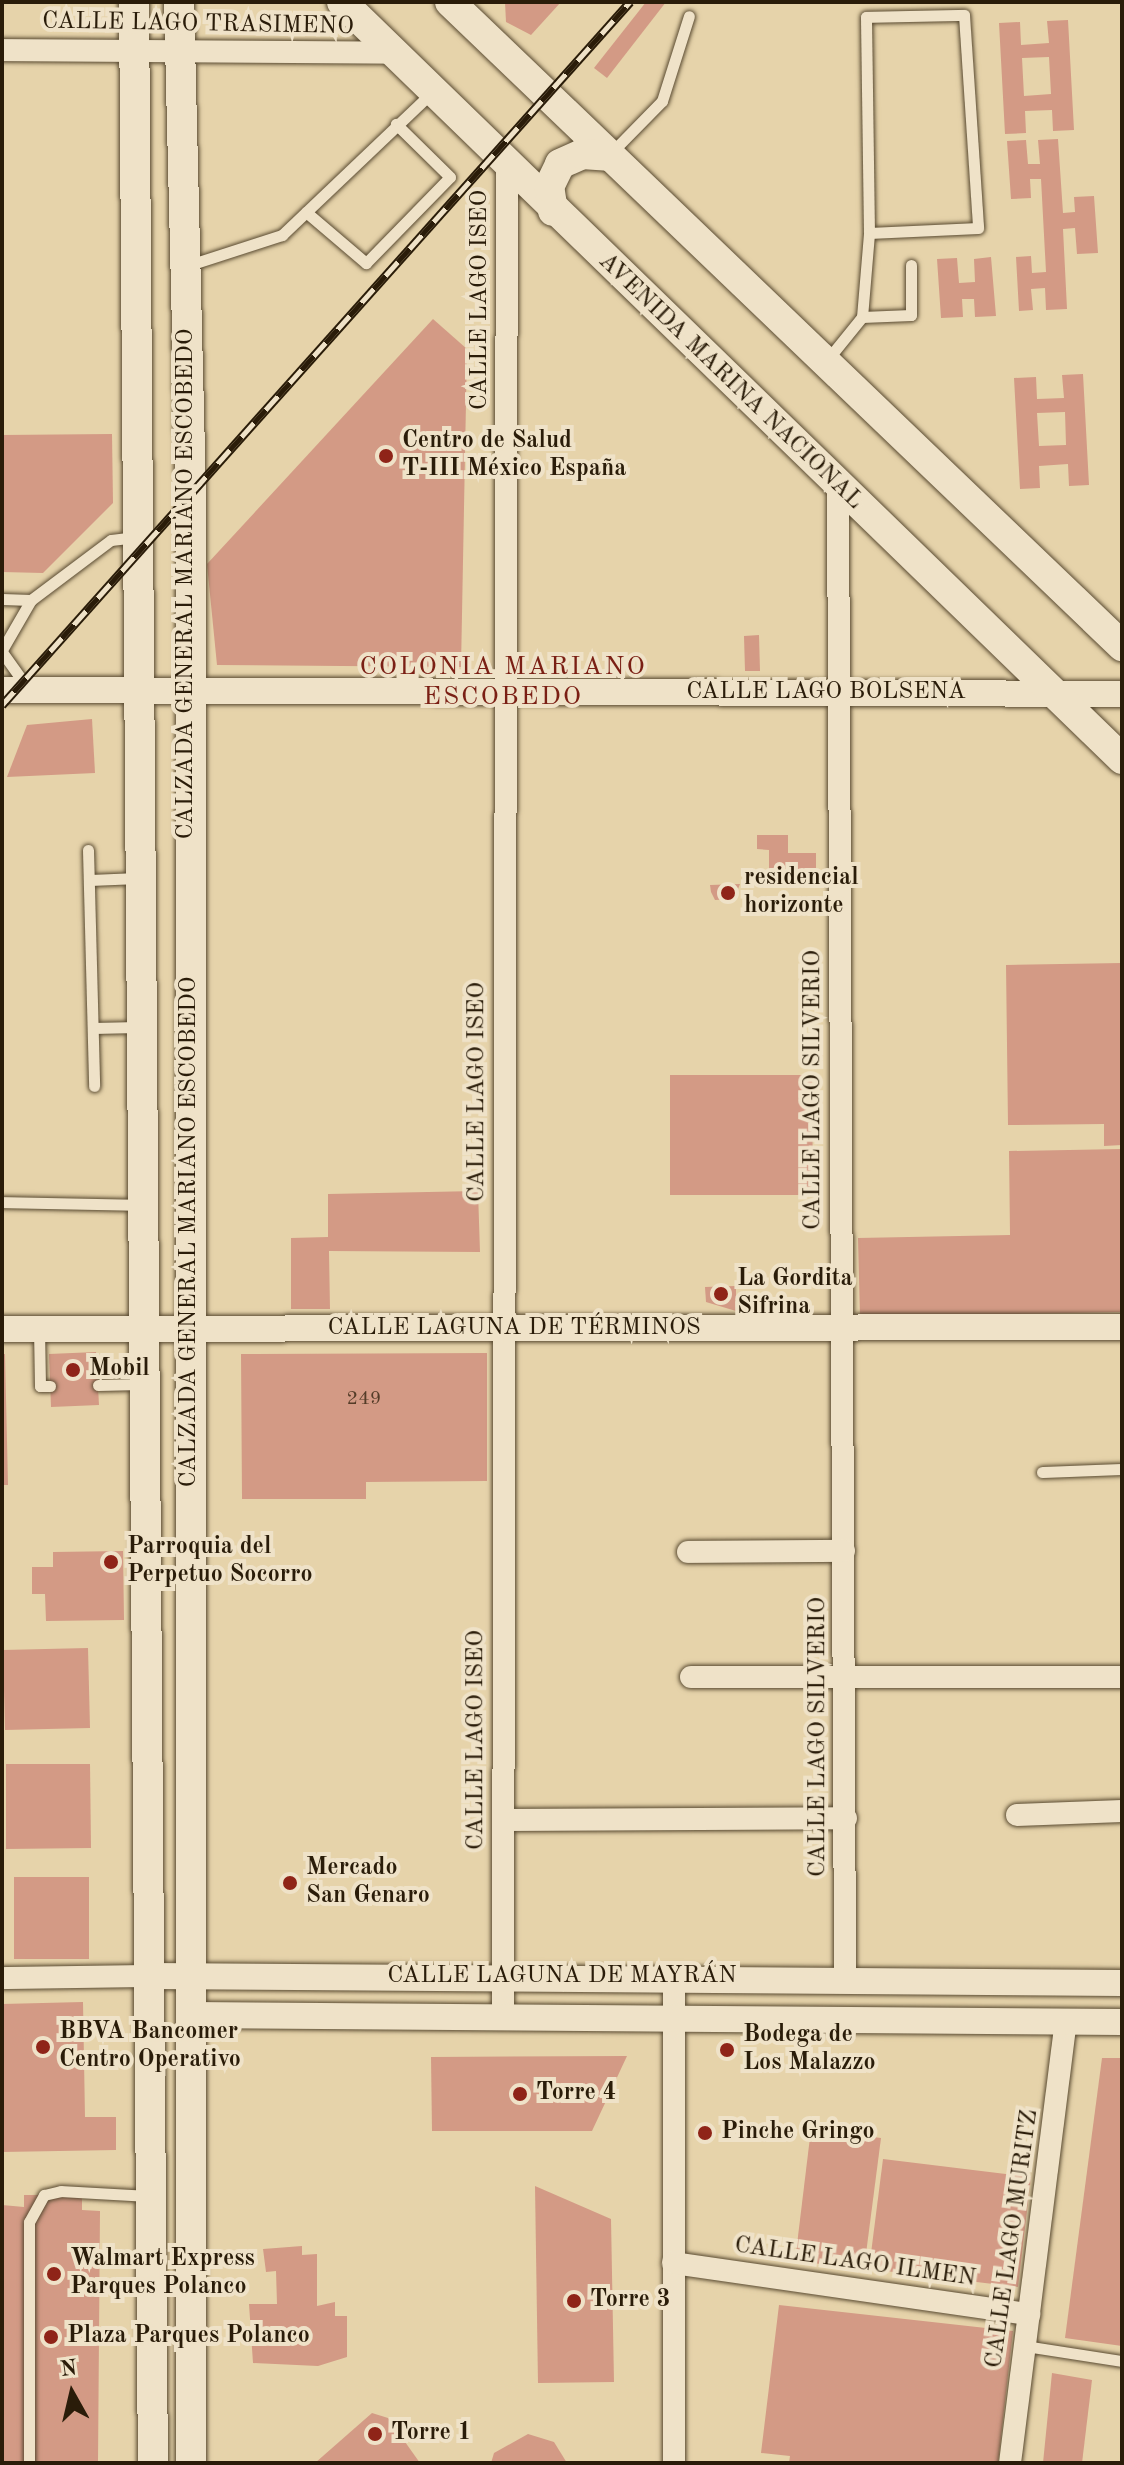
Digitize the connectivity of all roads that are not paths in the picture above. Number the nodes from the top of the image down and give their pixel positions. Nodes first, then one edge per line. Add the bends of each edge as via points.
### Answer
1 (134, 2) edge
2 (179, 2) edge
3 (342, 2) edge
4 (457, 4) edge
5 (689, 16) dead end
6 (135, 48) junction
7 (179, 48) junction
8 (2, 50) edge
9 (393, 53) junction
10 (431, 93) junction
11 (570, 120) junction
12 (396, 124) junction
13 (608, 156) junction
14 (512, 172) junction
15 (553, 211) junction
16 (306, 212) junction
17 (869, 233) junction
18 (911, 265) dead end
19 (185, 266) junction
20 (862, 317) junction
21 (824, 362) junction
22 (838, 488) junction
23 (136, 537) junction
24 (2, 599) edge
25 (31, 600) junction
26 (1122, 646) edge
27 (2, 651) edge
28 (138, 689) junction
29 (2, 690) edge
30 (35, 690) junction
31 (188, 690) junction
32 (505, 690) junction
33 (836, 694) junction
34 (1054, 694) junction
35 (1122, 694) edge
36 (1122, 759) edge
37 (88, 850) dead end
38 (143, 878) junction
39 (90, 880) junction
40 (143, 1027) junction
41 (93, 1028) junction
42 (94, 1086) dead end
43 (2, 1202) edge
44 (143, 1205) junction
45 (1122, 1327) edge
46 (38, 1328) junction
47 (142, 1328) junction
48 (192, 1328) junction
49 (2, 1329) edge
50 (504, 1329) junction
51 (841, 1329) junction
52 (143, 1384) junction
53 (98, 1385) dead end
54 (50, 1386) dead end
55 (1122, 1469) edge
56 (1042, 1472) dead end
57 (844, 1551) junction
58 (688, 1552) dead end
59 (691, 1677) dead end
60 (1122, 1677) edge
61 (846, 1678) junction
62 (1122, 1811) edge
63 (1017, 1815) dead end
64 (846, 1818) junction
65 (503, 1820) junction
66 (152, 1976) junction
67 (190, 1976) junction
68 (385, 1976) junction
69 (502, 1976) junction
70 (2, 1978) edge
71 (674, 1978) junction
72 (845, 1979) junction
73 (1122, 1983) edge
74 (190, 2015) junction
75 (384, 2015) junction
76 (503, 2016) junction
77 (674, 2016) junction
78 (1066, 2021) junction
79 (1122, 2022) edge
80 (153, 2196) junction
81 (673, 2263) junction
82 (1029, 2314) junction
83 (1025, 2346) junction
84 (1122, 2361) edge
85 (29, 2463) edge
86 (153, 2463) edge
87 (191, 2463) edge
88 (674, 2463) edge
89 (1010, 2463) edge

1 - 6 main road, CALZADA GENERAL MARIANO ESCOBEDO
2 - 7 main road, CALZADA GENERAL MARIANO ESCOBEDO
3 - 9 main road, AVENIDA MARINA NACIONAL
4 - 11 main road
5 - 13 lane via 662,101
6 - 7 street, CALLE LAGO TRASIMENO
6 - 8 street, CALLE LAGO TRASIMENO
6 - 23 main road, CALZADA GENERAL MARIANO ESCOBEDO
7 - 9 street, CALLE LAGO TRASIMENO
7 - 19 main road, CALZADA GENERAL MARIANO ESCOBEDO
9 - 10 main road, AVENIDA MARINA NACIONAL
10 - 12 lane
10 - 14 main road, AVENIDA MARINA NACIONAL
11 - 13 main road
11 - 14 main road via 558,163
12 - 16 lane
12 - 16 lane via 450,177 366,263
13 - 15 main road via 582,154 560,164 549,187
13 - 21 main road
14 - 15 main road, AVENIDA MARINA NACIONAL
14 - 32 street, CALLE LAGO ISEO
15 - 22 main road, AVENIDA MARINA NACIONAL
16 - 19 lane via 282,235
17 - 17 lane via 866,17 964,15 978,228
17 - 20 lane
18 - 20 lane via 911,315
19 - 31 main road, CALZADA GENERAL MARIANO ESCOBEDO
20 - 21 lane
21 - 26 main road
22 - 33 street, CALLE LAGO SILVERIO
22 - 34 main road, AVENIDA MARINA NACIONAL
23 - 25 lane via 111,540
23 - 28 main road, CALZADA GENERAL MARIANO ESCOBEDO
24 - 25 lane
25 - 27 lane
27 - 30 lane via 21,684
28 - 30 street, CALLE LAGO BOLSENA
28 - 31 street, CALLE LAGO BOLSENA
28 - 38 main road, CALZADA GENERAL MARIANO ESCOBEDO
29 - 30 street, CALLE LAGO BOLSENA
31 - 32 street, CALLE LAGO BOLSENA
31 - 48 main road, CALZADA GENERAL MARIANO ESCOBEDO
32 - 33 street, CALLE LAGO BOLSENA
32 - 50 street, CALLE LAGO ISEO
33 - 34 street, CALLE LAGO BOLSENA
33 - 51 street, CALLE LAGO SILVERIO
34 - 35 street, CALLE LAGO BOLSENA
34 - 36 main road, AVENIDA MARINA NACIONAL
37 - 39 lane
38 - 39 lane
38 - 40 main road, CALZADA GENERAL MARIANO ESCOBEDO
39 - 41 lane
40 - 41 lane
40 - 44 main road, CALZADA GENERAL MARIANO ESCOBEDO
41 - 42 lane
43 - 44 lane
44 - 47 main road, CALZADA GENERAL MARIANO ESCOBEDO
45 - 51 street, CALLE LAGUNA DE TÉRMINOS
46 - 47 street, CALLE LAGUNA DE TÉRMINOS
46 - 49 street, CALLE LAGUNA DE TÉRMINOS
46 - 54 lane via 40,1386
47 - 48 street, CALLE LAGUNA DE TÉRMINOS
47 - 52 main road, CALZADA GENERAL MARIANO ESCOBEDO
48 - 50 street, CALLE LAGUNA DE TÉRMINOS
48 - 67 main road, CALZADA GENERAL MARIANO ESCOBEDO
50 - 51 street, CALLE LAGUNA DE TÉRMINOS
50 - 65 street, CALLE LAGO ISEO
51 - 57 street, CALLE LAGO SILVERIO
52 - 53 lane
52 - 66 main road, CALZADA GENERAL MARIANO ESCOBEDO
55 - 56 lane
57 - 58 street
57 - 61 street, CALLE LAGO SILVERIO
59 - 61 street
60 - 61 street
61 - 64 street, CALLE LAGO SILVERIO
62 - 63 street
64 - 65 street
64 - 72 street, CALLE LAGO SILVERIO
65 - 69 street, CALLE LAGO ISEO
66 - 67 street, CALLE LAGUNA DE MAYRÁN
66 - 70 street, CALLE LAGUNA DE MAYRÁN
66 - 80 main road, CALZADA GENERAL MARIANO ESCOBEDO
67 - 68 street, CALLE LAGUNA DE MAYRÁN
67 - 74 main road, CALZADA GENERAL MARIANO ESCOBEDO
68 - 69 street, CALLE LAGUNA DE MAYRÁN
68 - 75 street
69 - 71 street, CALLE LAGUNA DE MAYRÁN
69 - 76 street, CALLE LAGO ISEO
71 - 72 street, CALLE LAGUNA DE MAYRÁN
71 - 77 street
72 - 73 street, CALLE LAGUNA DE MAYRÁN
74 - 75 street, CALLE LAGUNA DE MAYRÁN
74 - 87 main road, CALZADA GENERAL MARIANO ESCOBEDO
75 - 76 street, CALLE LAGUNA DE MAYRÁN
76 - 77 street, CALLE LAGUNA DE MAYRÁN
77 - 78 street, CALLE LAGUNA DE MAYRÁN
77 - 81 street
78 - 79 street, CALLE LAGUNA DE MAYRÁN
78 - 82 street, CALLE LAGO MURITZ
80 - 85 lane via 61,2191 44,2195 29,2222
80 - 86 main road, CALZADA GENERAL MARIANO ESCOBEDO
81 - 82 street, CALLE LAGO ILMEN
81 - 88 street
82 - 83 street, CALLE LAGO MURITZ
83 - 84 lane
83 - 89 street, CALLE LAGO MURITZ

